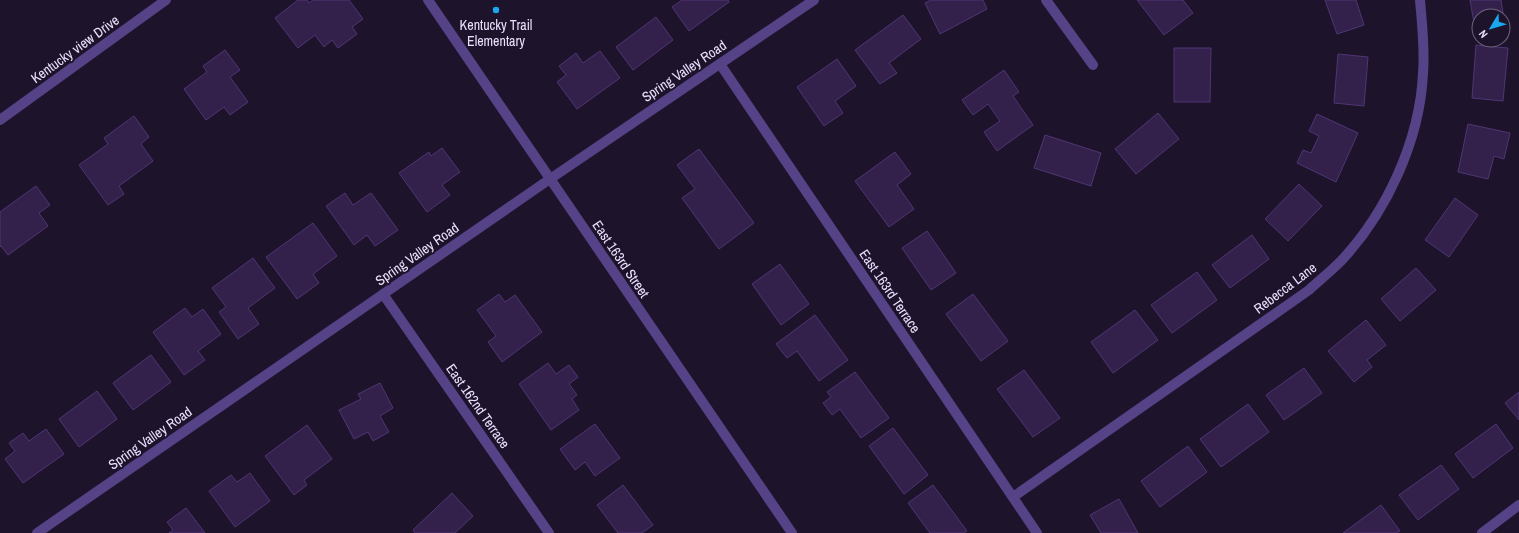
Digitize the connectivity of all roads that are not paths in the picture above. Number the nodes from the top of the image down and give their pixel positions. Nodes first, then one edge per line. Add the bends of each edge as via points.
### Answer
1 (166, 0) edge
2 (428, 0) edge
3 (814, 0) edge
4 (1046, 0) edge
5 (1420, 0) edge
6 (720, 64) junction
7 (1093, 65) dead end
8 (0, 120) edge
9 (550, 179) junction
10 (383, 294) junction
11 (1013, 497) junction
12 (1519, 505) edge
13 (37, 533) edge
14 (549, 533) edge
15 (792, 533) edge
16 (1037, 533) edge
17 (1482, 533) edge

1 - 8 street, Kentucky view Drive
2 - 9 street, East 163rd Street
3 - 6 street, Spring Valley Road
4 - 7 street
5 - 11 street, Rebecca Lane via 1424,36 1423,74 1418,111 1407,152 1390,191 1368,228 1346,255 1309,290
6 - 9 street, Spring Valley Road
6 - 11 street, East 163rd Terrace
9 - 10 street, Spring Valley Road
9 - 15 street, East 163rd Street
10 - 13 street, Spring Valley Road
10 - 14 street, East 162nd Terrace
11 - 16 street, East 163rd Terrace
12 - 17 street

